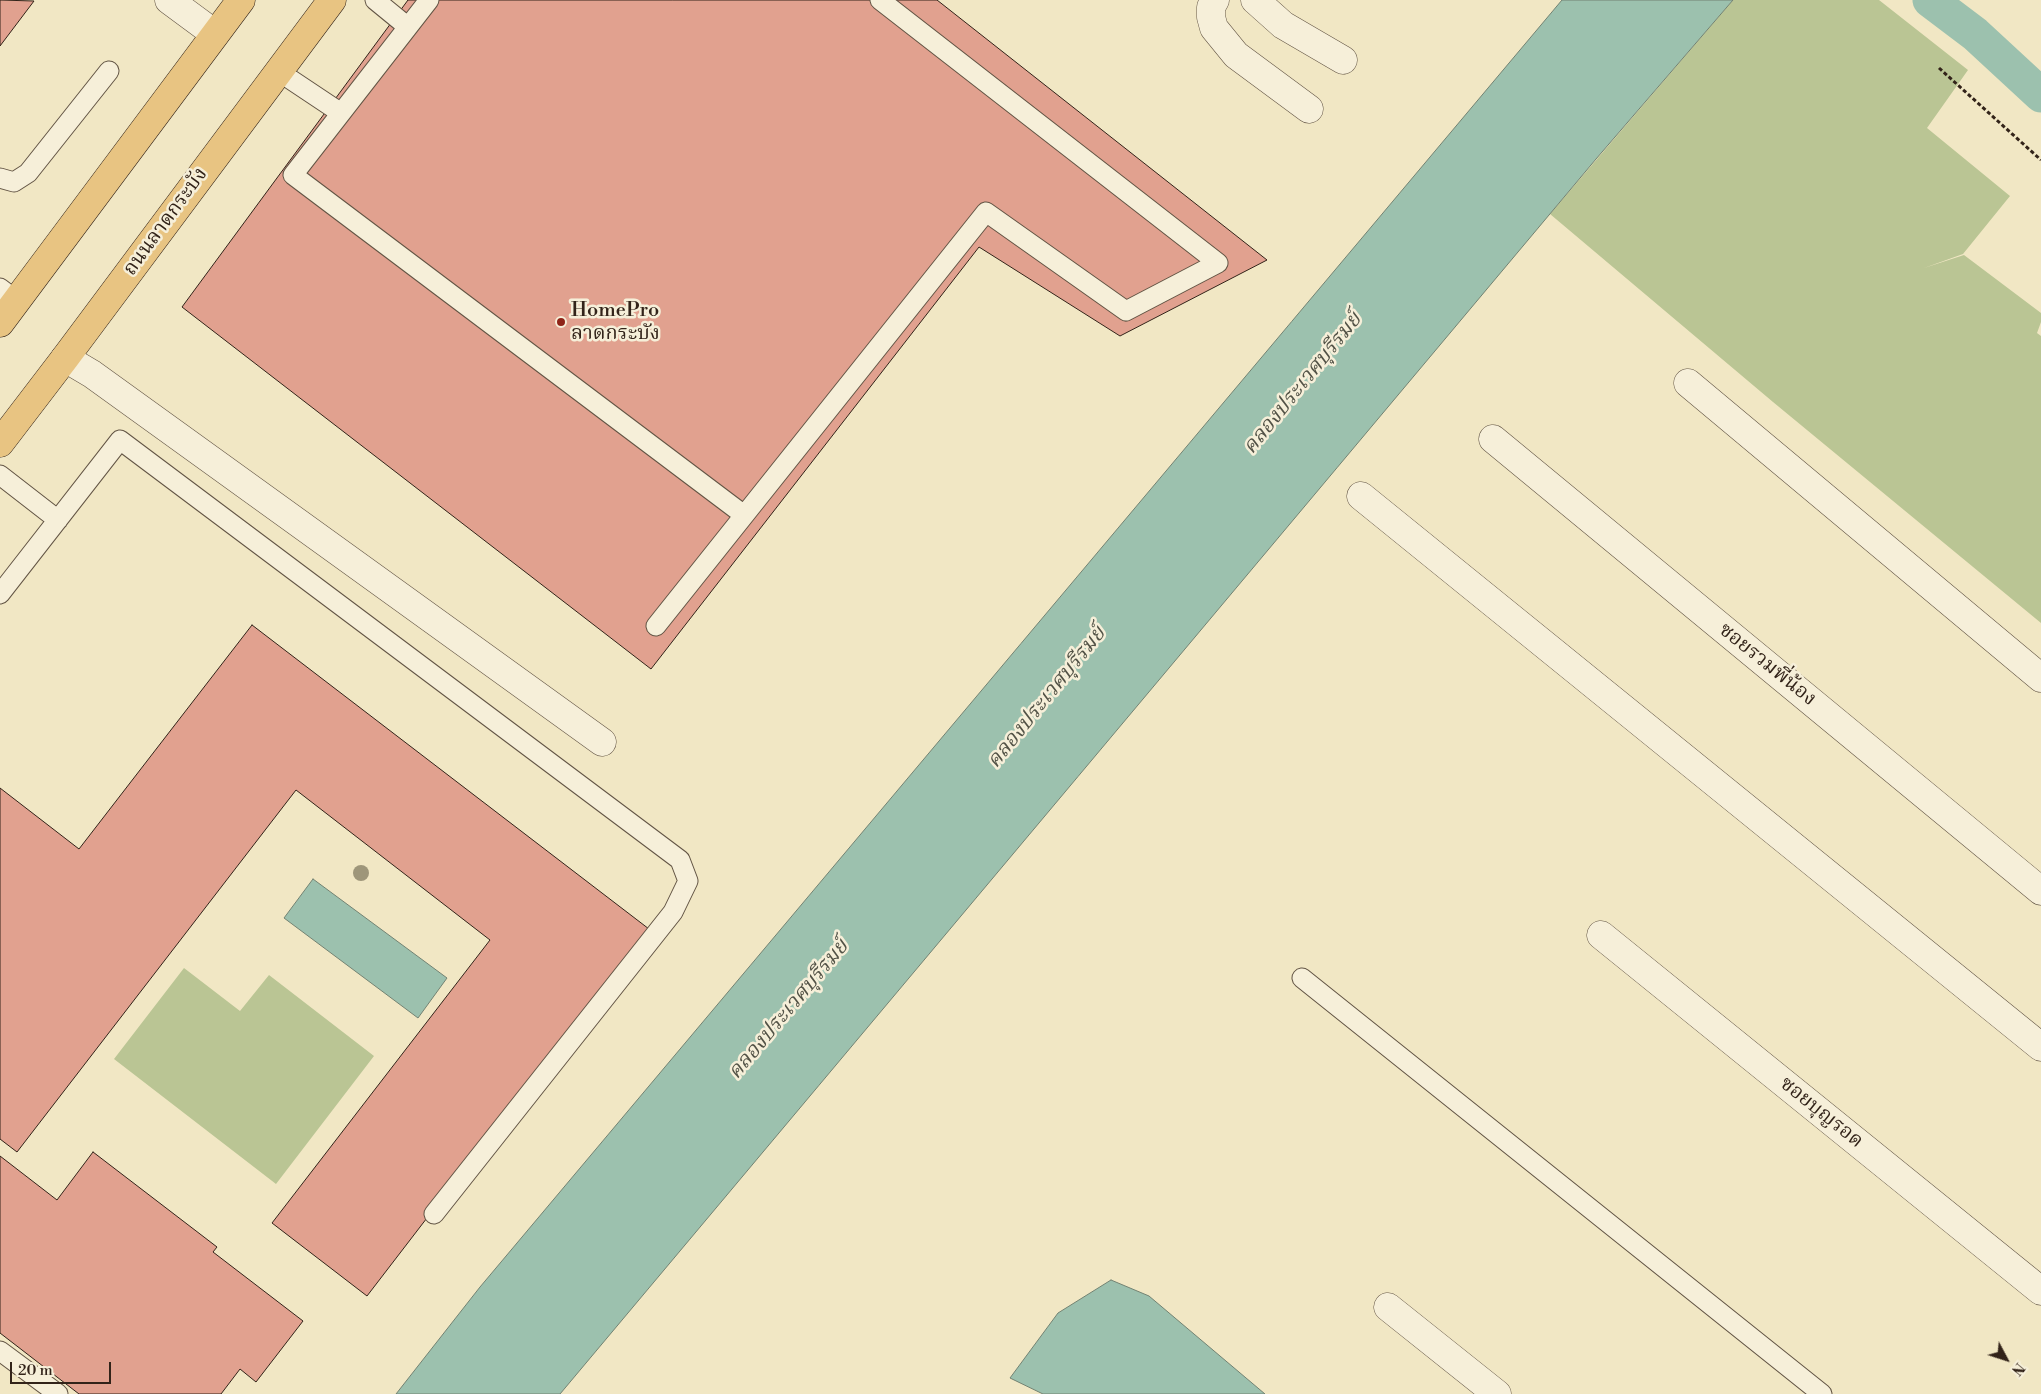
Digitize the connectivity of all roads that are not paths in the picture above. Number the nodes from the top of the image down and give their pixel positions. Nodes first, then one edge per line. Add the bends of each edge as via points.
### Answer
1 (169, 0) edge
2 (241, 0) edge
3 (332, 0) edge
4 (375, 0) edge
5 (428, 0) edge
6 (880, 0) edge
7 (1215, 0) edge
8 (1256, 0) edge
9 (408, 27) junction
10 (215, 34) junction
11 (1343, 60) dead end
12 (109, 71) dead end
13 (278, 71) junction
14 (1309, 109) dead end
15 (341, 113) junction
16 (0, 178) edge
17 (8, 295) edge
18 (0, 323) edge
19 (66, 358) junction
20 (1688, 383) dead end
21 (1493, 439) dead end
22 (0, 443) edge
23 (0, 475) edge
24 (1361, 496) dead end
25 (744, 515) junction
26 (58, 520) junction
27 (0, 594) edge
28 (656, 626) dead end
29 (2041, 678) edge
30 (602, 742) dead end
31 (2041, 891) edge
32 (1601, 935) dead end
33 (1302, 978) dead end
34 (2041, 1047) edge
35 (434, 1214) dead end
36 (2041, 1291) edge
37 (1388, 1307) dead end
38 (0, 1351) edge
39 (58, 1394) edge
40 (1498, 1394) edge
41 (1822, 1394) edge

1 - 10 street
2 - 10 main road
3 - 13 main road, ถนนลาดกระบัง
4 - 9 lane
5 - 9 lane
6 - 25 lane via 1218,262 1126,311 986,212
7 - 14 street via 1210,17 1214,28 1236,55
8 - 11 street via 1284,25
9 - 15 lane
10 - 17 main road
12 - 16 lane via 28,173 14,182
13 - 15 lane
13 - 19 main road, ถนนลาดกระบัง
15 - 25 lane via 293,175
17 - 18 main road
19 - 22 main road, ถนนลาดกระบัง
19 - 30 street via 100,379
20 - 29 street
21 - 31 street, ซอยรวมพี่น้อง
23 - 26 lane
24 - 34 street
25 - 28 lane
26 - 27 lane
26 - 35 lane via 120,440 680,860 688,882 673,912
32 - 36 street, ซอยบุญรอด
33 - 41 lane
37 - 40 street
38 - 39 lane

